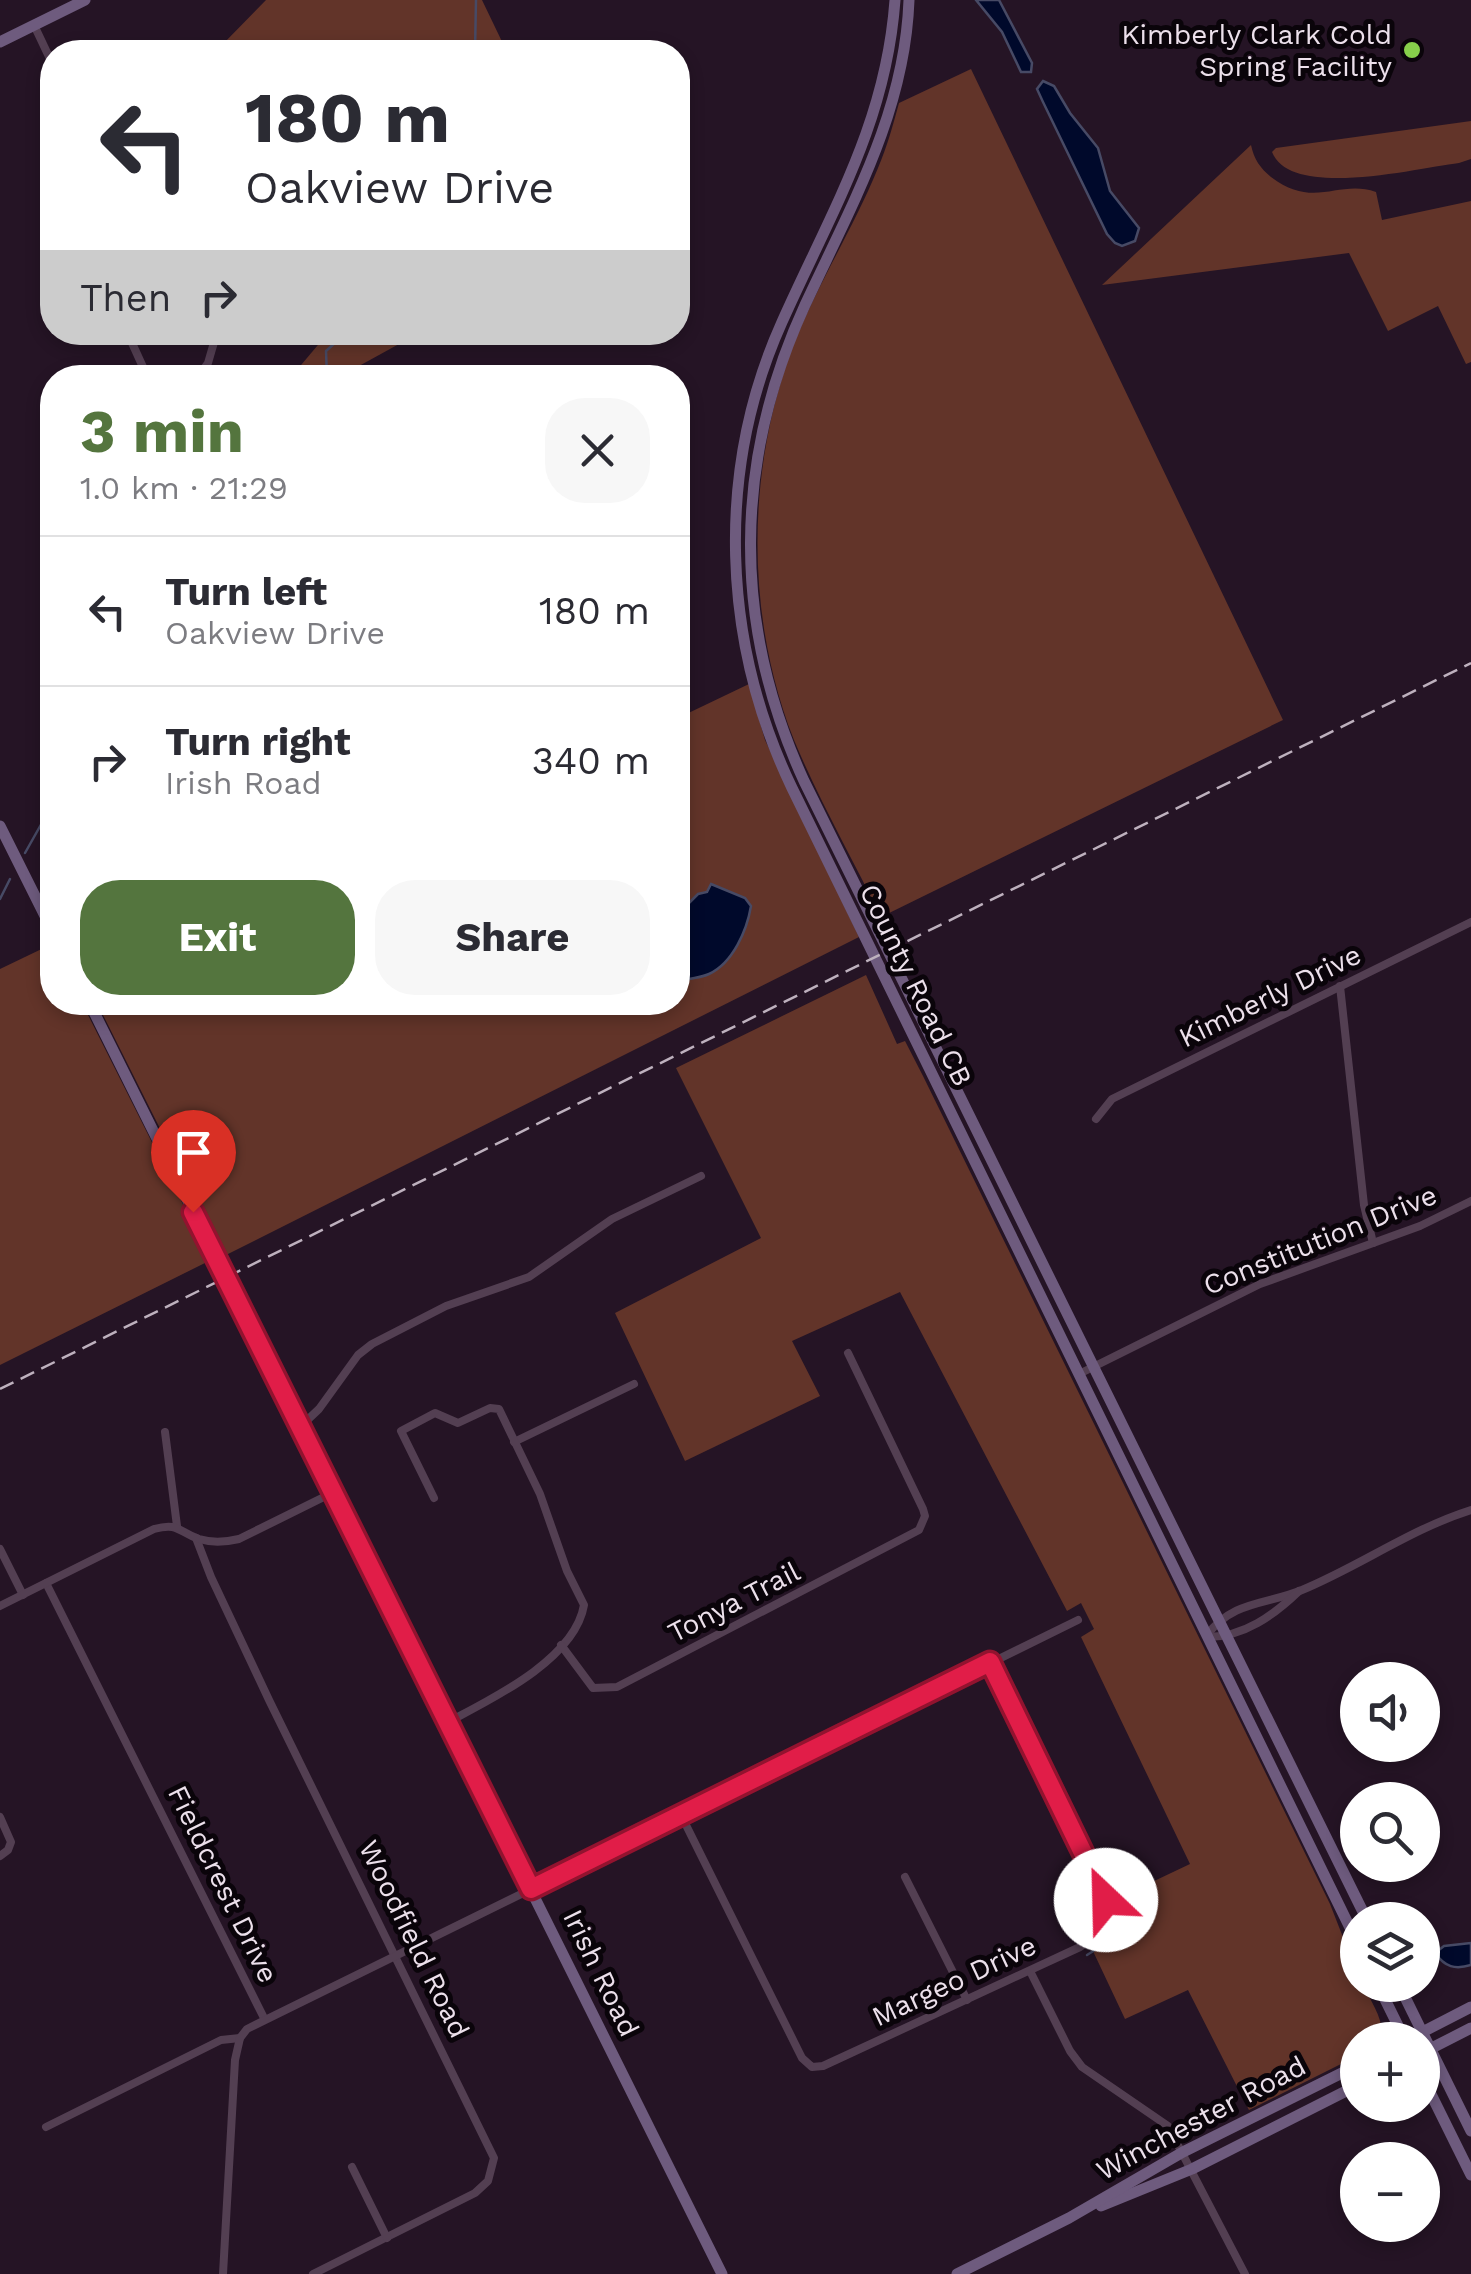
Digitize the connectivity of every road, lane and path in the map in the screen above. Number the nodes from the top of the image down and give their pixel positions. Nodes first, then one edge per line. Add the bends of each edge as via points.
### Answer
1 (84, 0) edge
2 (895, 0) edge
3 (910, 0) edge
4 (34, 25) junction
5 (41, 40) edge
6 (0, 42) edge
7 (0, 826) edge
8 (40, 906) edge
9 (1471, 922) edge
10 (1340, 986) junction
11 (96, 1015) edge
12 (1096, 1119) dead end
13 (701, 1176) dead end
14 (1471, 1201) edge
15 (1373, 1244) junction
16 (848, 1353) dead end
17 (1095, 1366) junction
18 (1078, 1374) junction
19 (634, 1384) dead end
20 (301, 1426) junction
21 (165, 1432) dead end
22 (514, 1442) junction
23 (334, 1492) junction
24 (434, 1498) dead end
25 (1471, 1510) edge
26 (177, 1526) junction
27 (196, 1538) junction
28 (0, 1549) edge
29 (46, 1583) junction
30 (1300, 1591) junction
31 (23, 1595) junction
32 (0, 1606) edge
33 (1078, 1620) dead end
34 (1219, 1620) junction
35 (1206, 1637) junction
36 (1228, 1637) junction
37 (561, 1646) junction
38 (990, 1662) junction
39 (448, 1722) junction
40 (0, 1816) edge
41 (682, 1816) junction
42 (0, 1856) edge
43 (906, 1878) dead end
44 (531, 1889) junction
45 (1358, 1902) edge
46 (1340, 1908) edge
47 (396, 1953) junction
48 (1030, 1971) junction
49 (966, 2000) junction
50 (1471, 2008) edge
51 (264, 2018) junction
52 (1440, 2023) edge
53 (1471, 2028) edge
54 (240, 2038) junction
55 (1440, 2044) edge
56 (1340, 2074) edge
57 (1440, 2075) edge
58 (1340, 2094) edge
59 (1440, 2112) edge
60 (46, 2127) dead end
61 (1471, 2131) edge
62 (1182, 2152) junction
63 (352, 2168) dead end
64 (1192, 2169) junction
65 (1471, 2175) edge
66 (1069, 2218) junction
67 (387, 2238) junction
68 (223, 2274) edge
69 (313, 2274) edge
70 (722, 2274) edge
71 (956, 2274) edge
72 (1245, 2274) edge

1 - 4 main road
2 - 18 main road, County Road CB via 872,122 767,360 745,434 735,512 742,632 777,757
3 - 17 main road, County Road CB via 888,119 779,369 754,468 751,584 770,692 792,753
4 - 5 street
4 - 6 main road
7 - 8 main road
9 - 10 street, Kimberly Drive
10 - 12 street, Kimberly Drive via 1112,1100
10 - 15 street
11 - 20 main road, Irish Road
13 - 20 street via 612,1218 529,1277 446,1306 372,1344
14 - 15 street, Constitution Drive
15 - 17 street, Constitution Drive via 1260,1284
16 - 37 street, Tonya Trail via 923,1509 924,1522 914,1534 618,1687 593,1688
17 - 18 street, Constitution Drive
17 - 34 main road, County Road CB
18 - 35 main road, County Road CB
19 - 22 street
20 - 23 main road, Irish Road
21 - 26 street
22 - 24 street via 496,1406 458,1422 435,1413 402,1431
22 - 37 street via 584,1605 578,1628
23 - 27 street via 239,1539
23 - 39 main road, Irish Road
25 - 30 street
26 - 27 street
26 - 29 street via 154,1529
27 - 47 street, Woodfield Road
28 - 31 street
29 - 31 street
29 - 51 street, Fieldcrest Drive
30 - 34 street
30 - 36 street via 1276,1614
31 - 32 street
33 - 38 street
34 - 35 street
34 - 36 main road, County Road CB
35 - 36 street
35 - 46 main road, County Road CB
36 - 45 main road, County Road CB
37 - 39 street via 513,1687
38 - 41 street
38 - 48 street, Margeo Drive via 1106,1900 1103,1922 1088,1943
39 - 44 main road, Irish Road
40 - 42 street via 10,1838
41 - 44 street
41 - 49 street, Margeo Drive via 806,2063 823,2066
43 - 49 street
44 - 47 street
44 - 70 main road, Irish Road
47 - 51 street
47 - 67 street, Woodfield Road via 494,2158 483,2188
48 - 49 street, Margeo Drive
48 - 62 street via 1076,2060 1162,2120
50 - 52 main road
51 - 54 street, Fieldcrest Drive
53 - 55 main road
54 - 60 street via 221,2040
54 - 68 street
56 - 62 main road, Winchester Road
57 - 61 main road
58 - 64 main road, Winchester Road
59 - 65 main road
62 - 64 street
62 - 66 main road, Winchester Road
63 - 67 street
64 - 66 main road, Winchester Road
64 - 72 street
66 - 71 main road, Winchester Road
67 - 69 street, Woodfield Road

